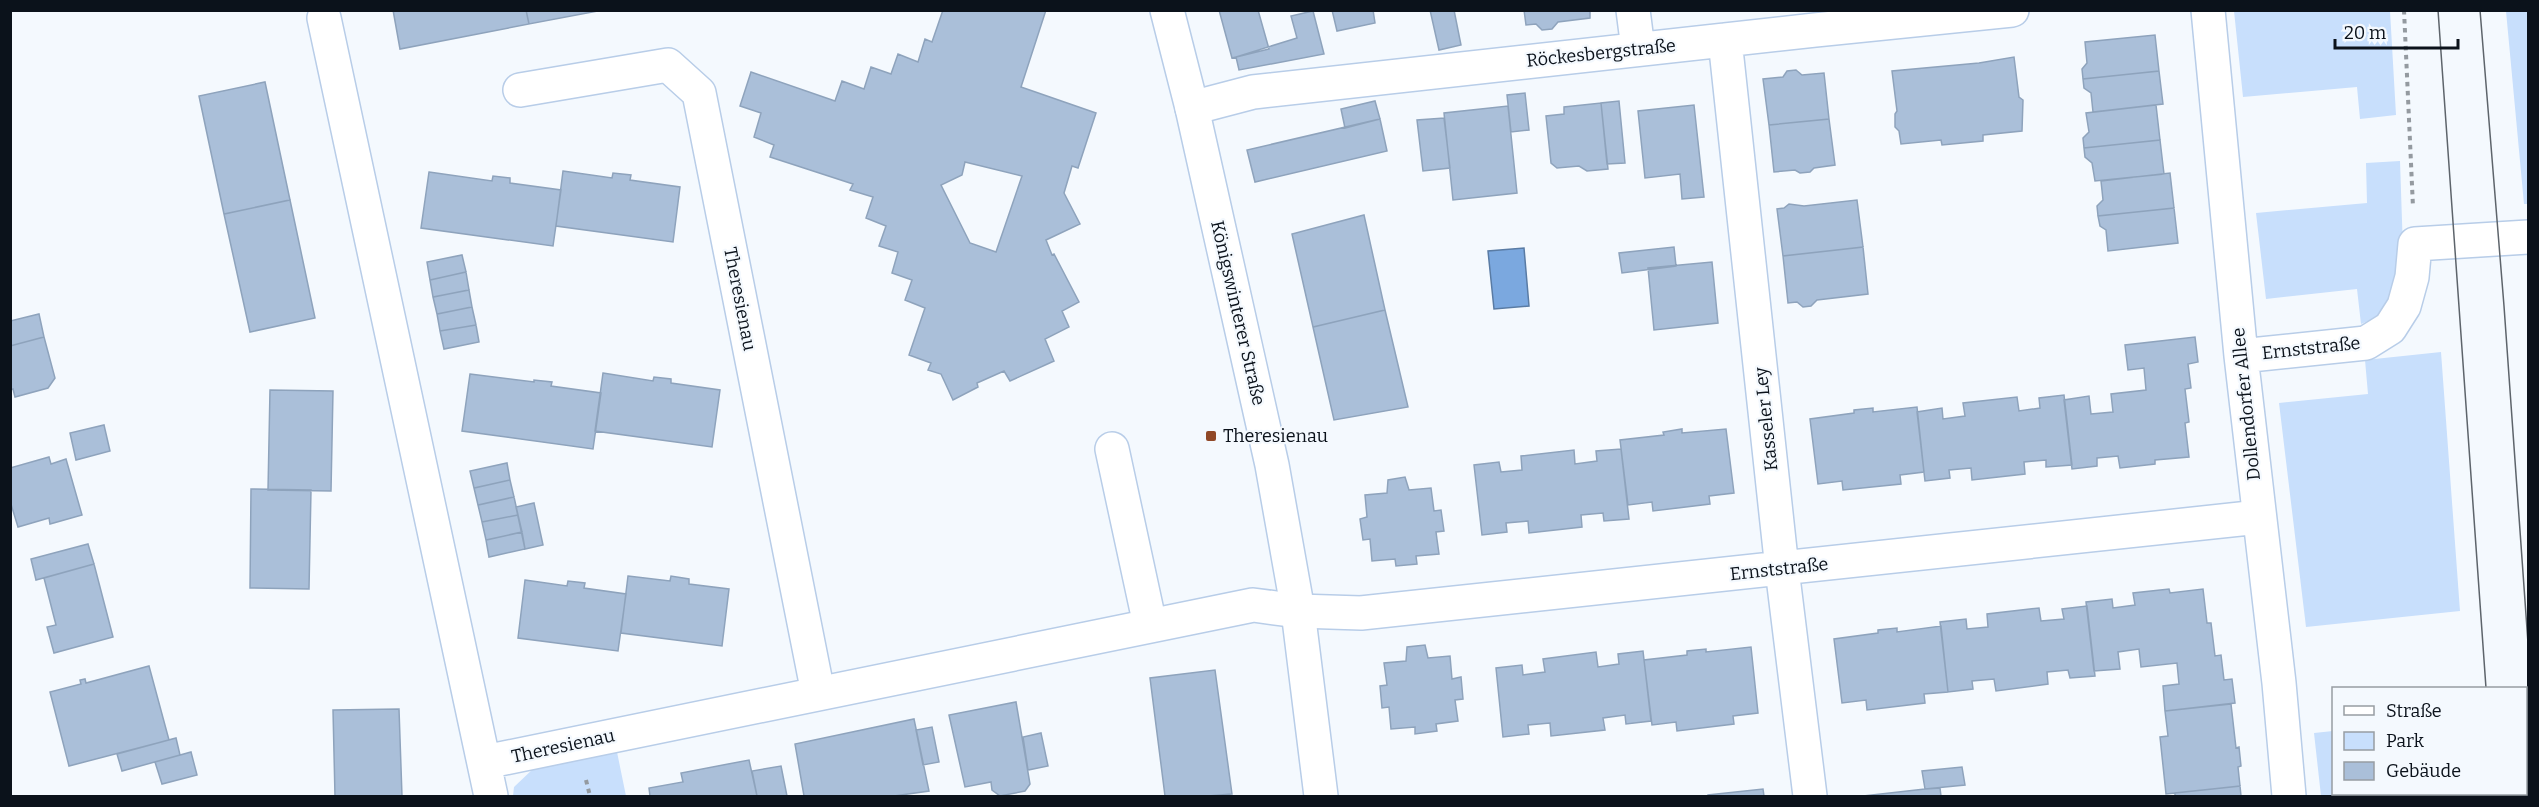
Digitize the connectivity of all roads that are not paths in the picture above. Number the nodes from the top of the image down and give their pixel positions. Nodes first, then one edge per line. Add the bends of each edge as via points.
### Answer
1 (1167, 10) edge
2 (1634, 10) edge
3 (2012, 10) edge
4 (2208, 10) edge
5 (324, 18) dead end
6 (1814, 20) edge
7 (1725, 40) junction
8 (1638, 49) junction
9 (520, 90) dead end
10 (1192, 108) junction
11 (2529, 237) edge
12 (2241, 356) junction
13 (1112, 449) dead end
14 (2259, 517) junction
15 (1782, 568) junction
16 (1298, 611) junction
17 (1149, 625) junction
18 (818, 693) junction
19 (485, 762) junction
20 (491, 796) edge
21 (1321, 796) edge
22 (1810, 796) edge
23 (2289, 796) edge

1 - 10 street, Königswinterer Straße
2 - 8 street
3 - 6 street, Röckesbergstraße
4 - 12 street, Dollendorfer Allee
5 - 19 street
6 - 7 street, Röckesbergstraße
7 - 8 street, Röckesbergstraße
7 - 15 street, Kasseler Ley
8 - 10 street, Röckesbergstraße via 1253,92
9 - 18 street, Theresienau via 668,65 699,93
10 - 16 street, Königswinterer Straße via 1272,465
11 - 12 street, Ernststraße via 2415,244 2404,306 2390,328 2366,344
12 - 14 street, Dollendorfer Allee
13 - 17 street
14 - 15 street, Ernststraße
14 - 23 street, Dollendorfer Allee
15 - 16 street, Ernststraße via 1361,613
15 - 22 street, Kasseler Ley
16 - 17 street, Theresienau via 1252,605
16 - 21 street, Königswinterer Straße
17 - 18 street, Theresienau
18 - 19 street, Theresienau
19 - 20 street

